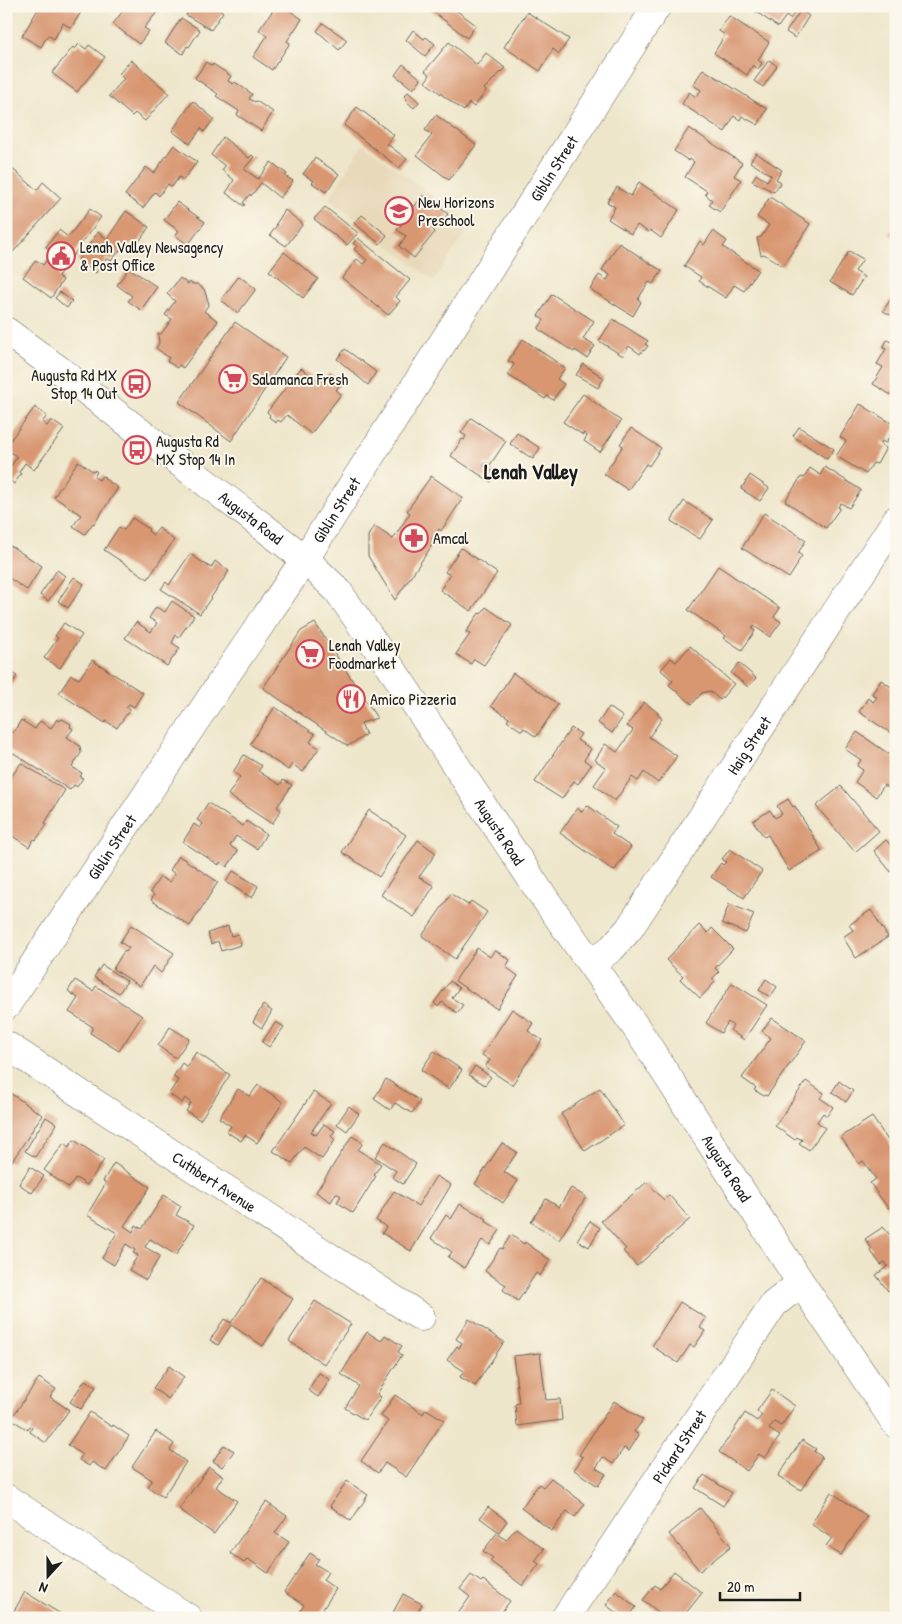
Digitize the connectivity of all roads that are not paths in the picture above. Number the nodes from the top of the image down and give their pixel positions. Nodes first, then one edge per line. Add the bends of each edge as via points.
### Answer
1 (657, 6) edge
2 (6, 331) edge
3 (896, 520) edge
4 (304, 559) junction
5 (592, 963) junction
6 (6, 1006) edge
7 (6, 1045) edge
8 (801, 1283) junction
9 (422, 1317) dead end
10 (896, 1424) edge
11 (6, 1498) edge
12 (188, 1618) edge
13 (566, 1618) edge

1 - 4 street, Giblin Street
2 - 4 street, Augusta Road
3 - 5 street, Haig Street via 629,929
4 - 5 street, Augusta Road via 338,591 538,889
4 - 6 street, Giblin Street
5 - 8 street, Augusta Road
7 - 9 street, Cuthbert Avenue
8 - 10 street, Augusta Road
8 - 13 street, Pickard Street via 774,1304
11 - 12 street

